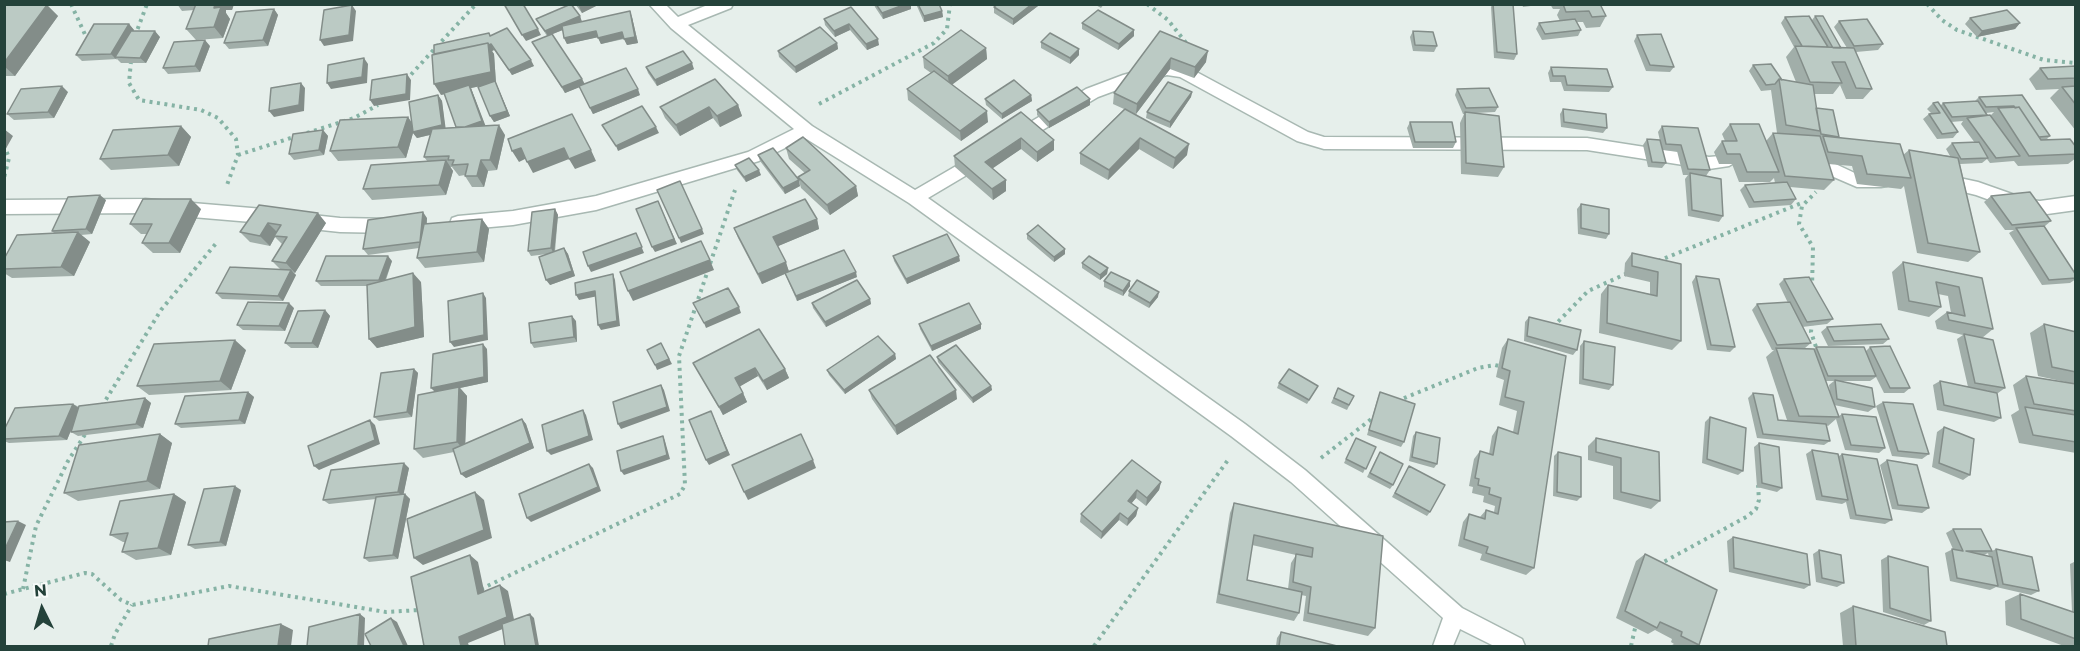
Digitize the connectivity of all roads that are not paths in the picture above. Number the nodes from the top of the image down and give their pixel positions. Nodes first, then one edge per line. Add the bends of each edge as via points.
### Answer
1 (656, 4) edge
2 (726, 4) edge
3 (676, 24) junction
4 (806, 130) junction
5 (1759, 154) edge
6 (1795, 160) edge
7 (1930, 179) edge
8 (1897, 180) edge
9 (915, 198) junction
10 (2076, 203) edge
11 (4, 207) edge
12 (438, 224) edge
13 (406, 226) edge
14 (1455, 615) junction
15 (1443, 646) edge
16 (1515, 646) edge

1 - 3 street
2 - 3 street
3 - 4 street
4 - 9 street
4 - 12 street via 753,157 596,203 513,218
5 - 9 street via 1738,153 1723,162 1709,163 1587,144 1324,143 1303,137 1184,72 1167,69 1092,93
6 - 8 street via 1818,164 1857,180
7 - 10 street via 1978,189 2028,207
9 - 14 street via 1298,476
11 - 13 street via 145,206 340,225
14 - 15 street
14 - 16 street

